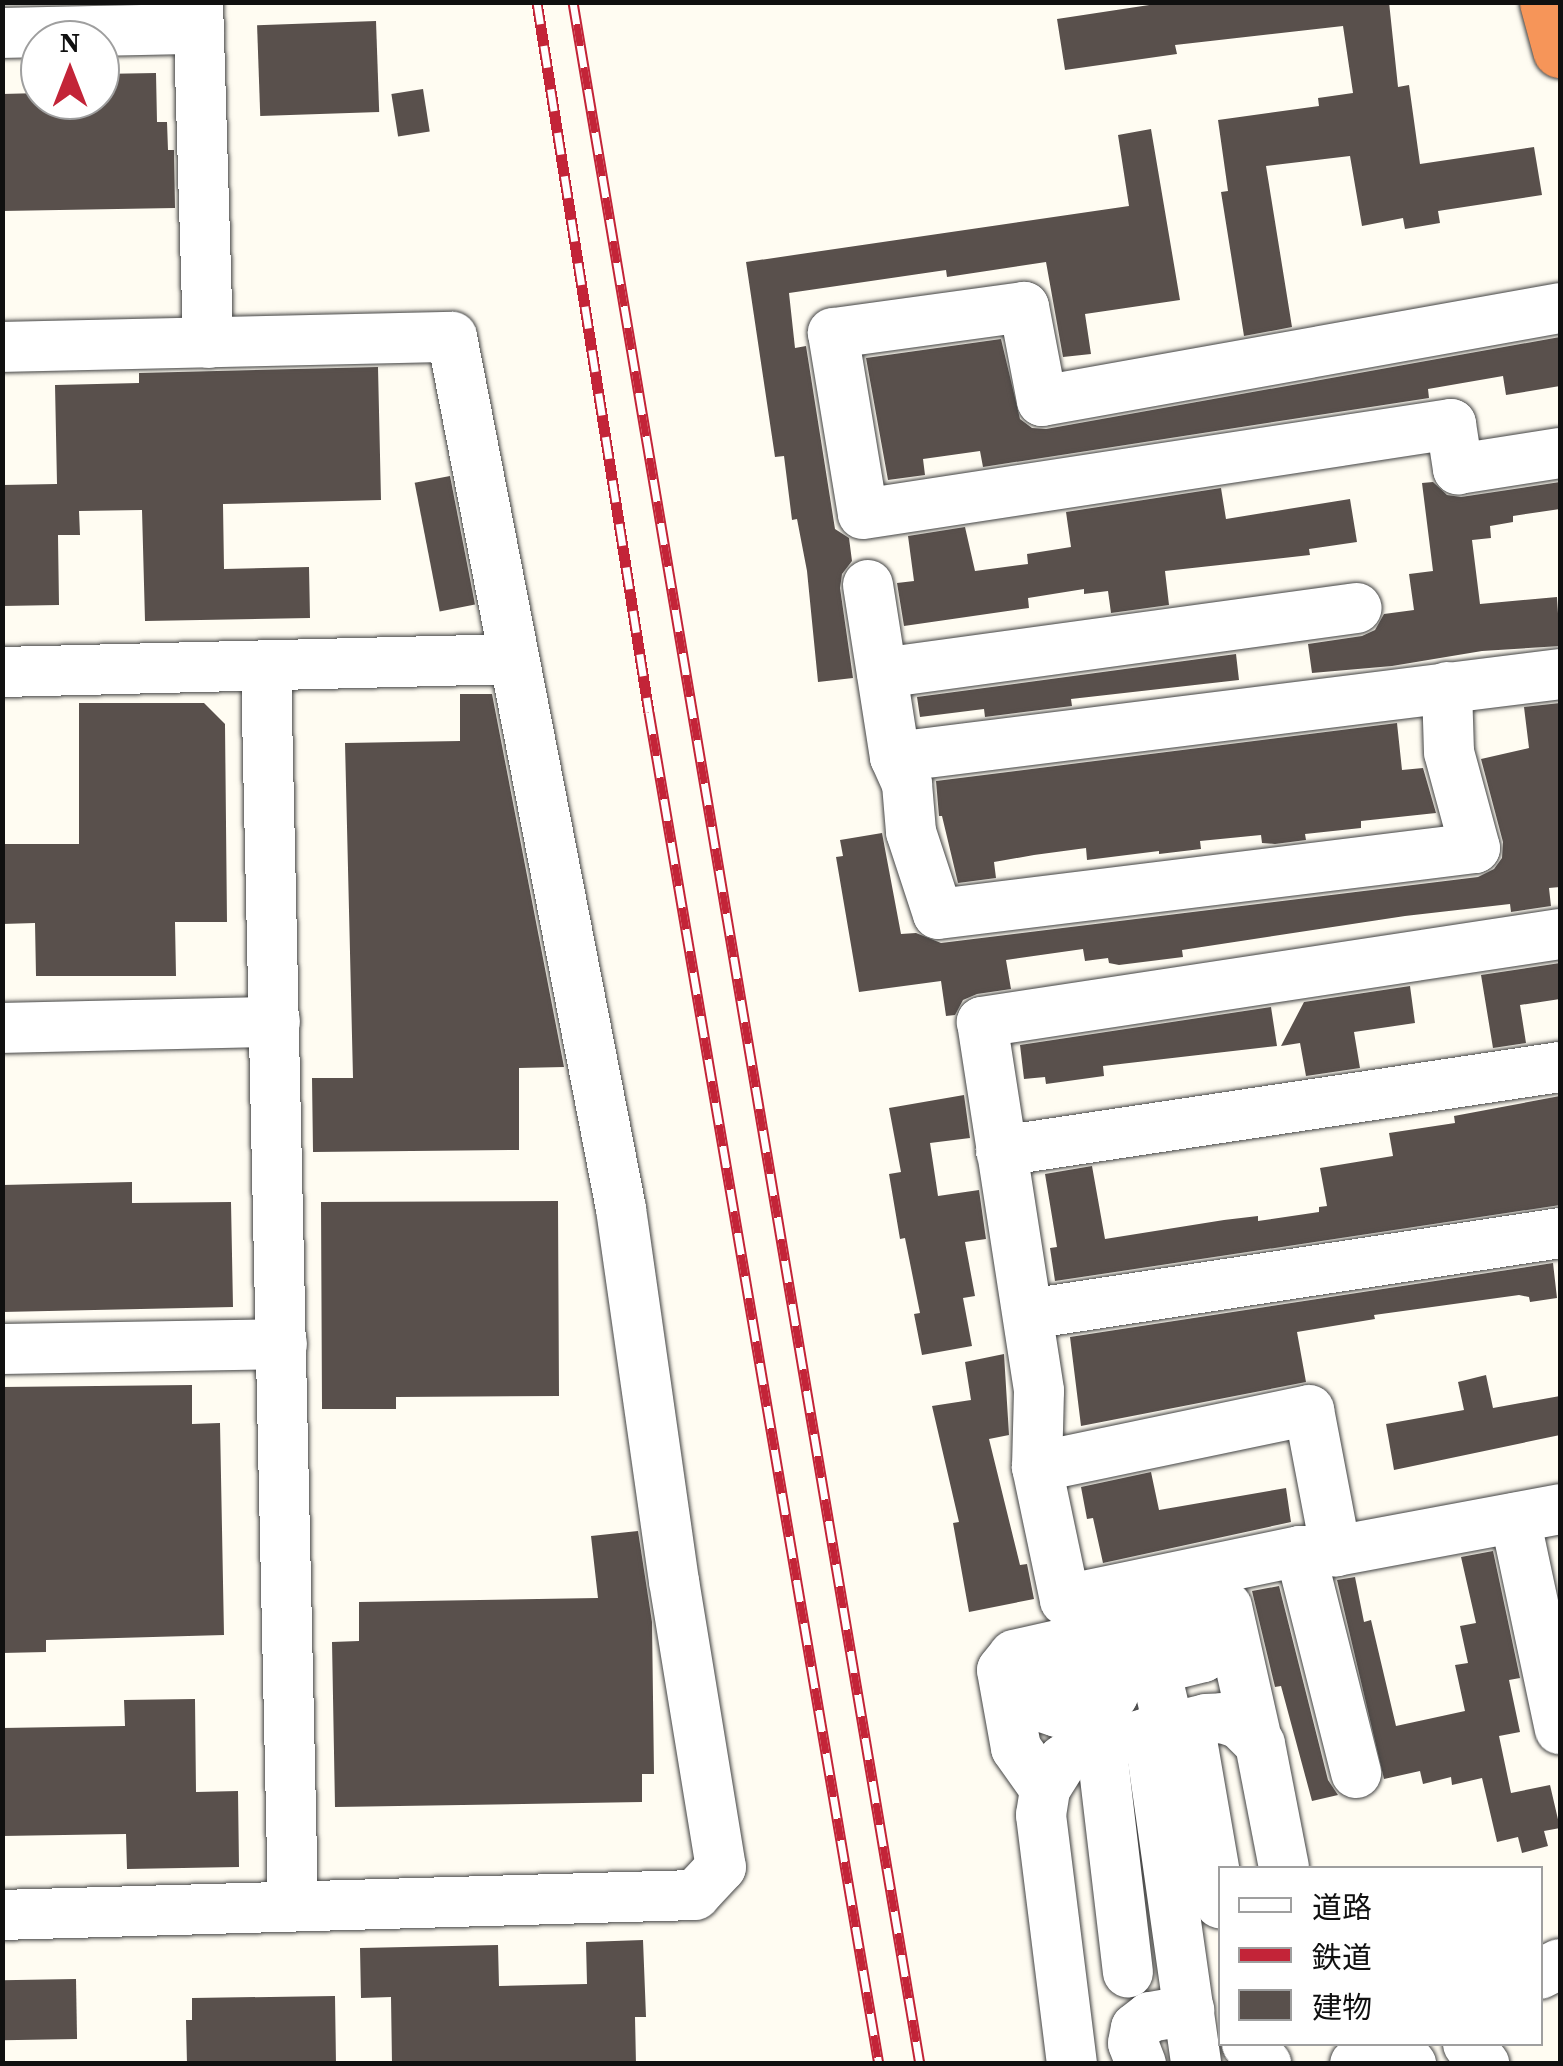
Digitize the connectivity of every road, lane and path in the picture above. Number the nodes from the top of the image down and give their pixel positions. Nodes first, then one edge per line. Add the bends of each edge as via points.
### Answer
1 (1548, 2) edge
2 (198, 16) edge
3 (2, 33) edge
4 (1560, 50) edge
5 (1560, 308) edge
6 (208, 344) junction
7 (2, 347) edge
8 (1560, 454) edge
9 (868, 585) dead end
10 (1357, 608) dead end
11 (514, 659) junction
12 (266, 666) junction
13 (2, 672) edge
14 (882, 673) junction
15 (1560, 674) edge
16 (1447, 687) junction
17 (896, 757) junction
18 (1560, 934) edge
19 (276, 1022) junction
20 (2, 1028) edge
21 (1560, 1067) edge
22 (1001, 1151) junction
23 (1560, 1233) edge
24 (1029, 1314) junction
25 (282, 1344) junction
26 (2, 1349) edge
27 (1037, 1466) junction
28 (1538, 1513) edge
29 (1318, 1551) junction
30 (1194, 1616) junction
31 (1101, 1713) junction
32 (1560, 1729) edge
33 (1256, 1736) junction
34 (1356, 1773) dead end
35 (1045, 1789) junction
36 (1219, 1866) edge
37 (1284, 1866) edge
38 (293, 1904) junction
39 (2, 1915) edge
40 (1128, 1972) junction
41 (1061, 1985) junction
42 (1200, 2013) edge
43 (1072, 2064) edge
44 (1140, 2064) edge
45 (1354, 2064) edge
46 (1411, 2064) edge

1 - 4 highway
2 - 3 street
2 - 6 street
5 - 8 street via 1042,401 1024,307 833,333 863,514 1451,424 1458,469
6 - 7 street
6 - 11 street via 452,337
9 - 14 street
10 - 14 street
11 - 12 street
11 - 38 street via 621,1209 721,1867 696,1896
12 - 13 street
12 - 19 street
14 - 17 street
15 - 16 street
16 - 17 street
16 - 17 street via 1449,752 1474,848 938,914
18 - 22 street via 982,1022
19 - 20 street
19 - 25 street
21 - 22 street
22 - 24 street
23 - 24 street
24 - 27 street via 1039,1391
25 - 26 street
25 - 38 street
27 - 29 street via 1064,1600
27 - 29 street via 1309,1410
28 - 29 street
28 - 32 street
29 - 34 street
30 - 31 street via 1202,1657 1154,1669
30 - 31 street via 1014,1656 1002,1670
30 - 33 street via 1227,1608
31 - 33 street via 1223,1718
31 - 35 street
31 - 35 street via 1016,1748
31 - 36 street via 1219,1810
31 - 40 street via 1096,1833 1104,1900
31 - 42 street
33 - 37 street
35 - 41 street via 1042,1833
38 - 39 street
40 - 41 street
40 - 42 street
41 - 43 street
42 - 44 street via 1150,2017 1136,2028 1132,2043
45 - 46 street via 1389,2053

